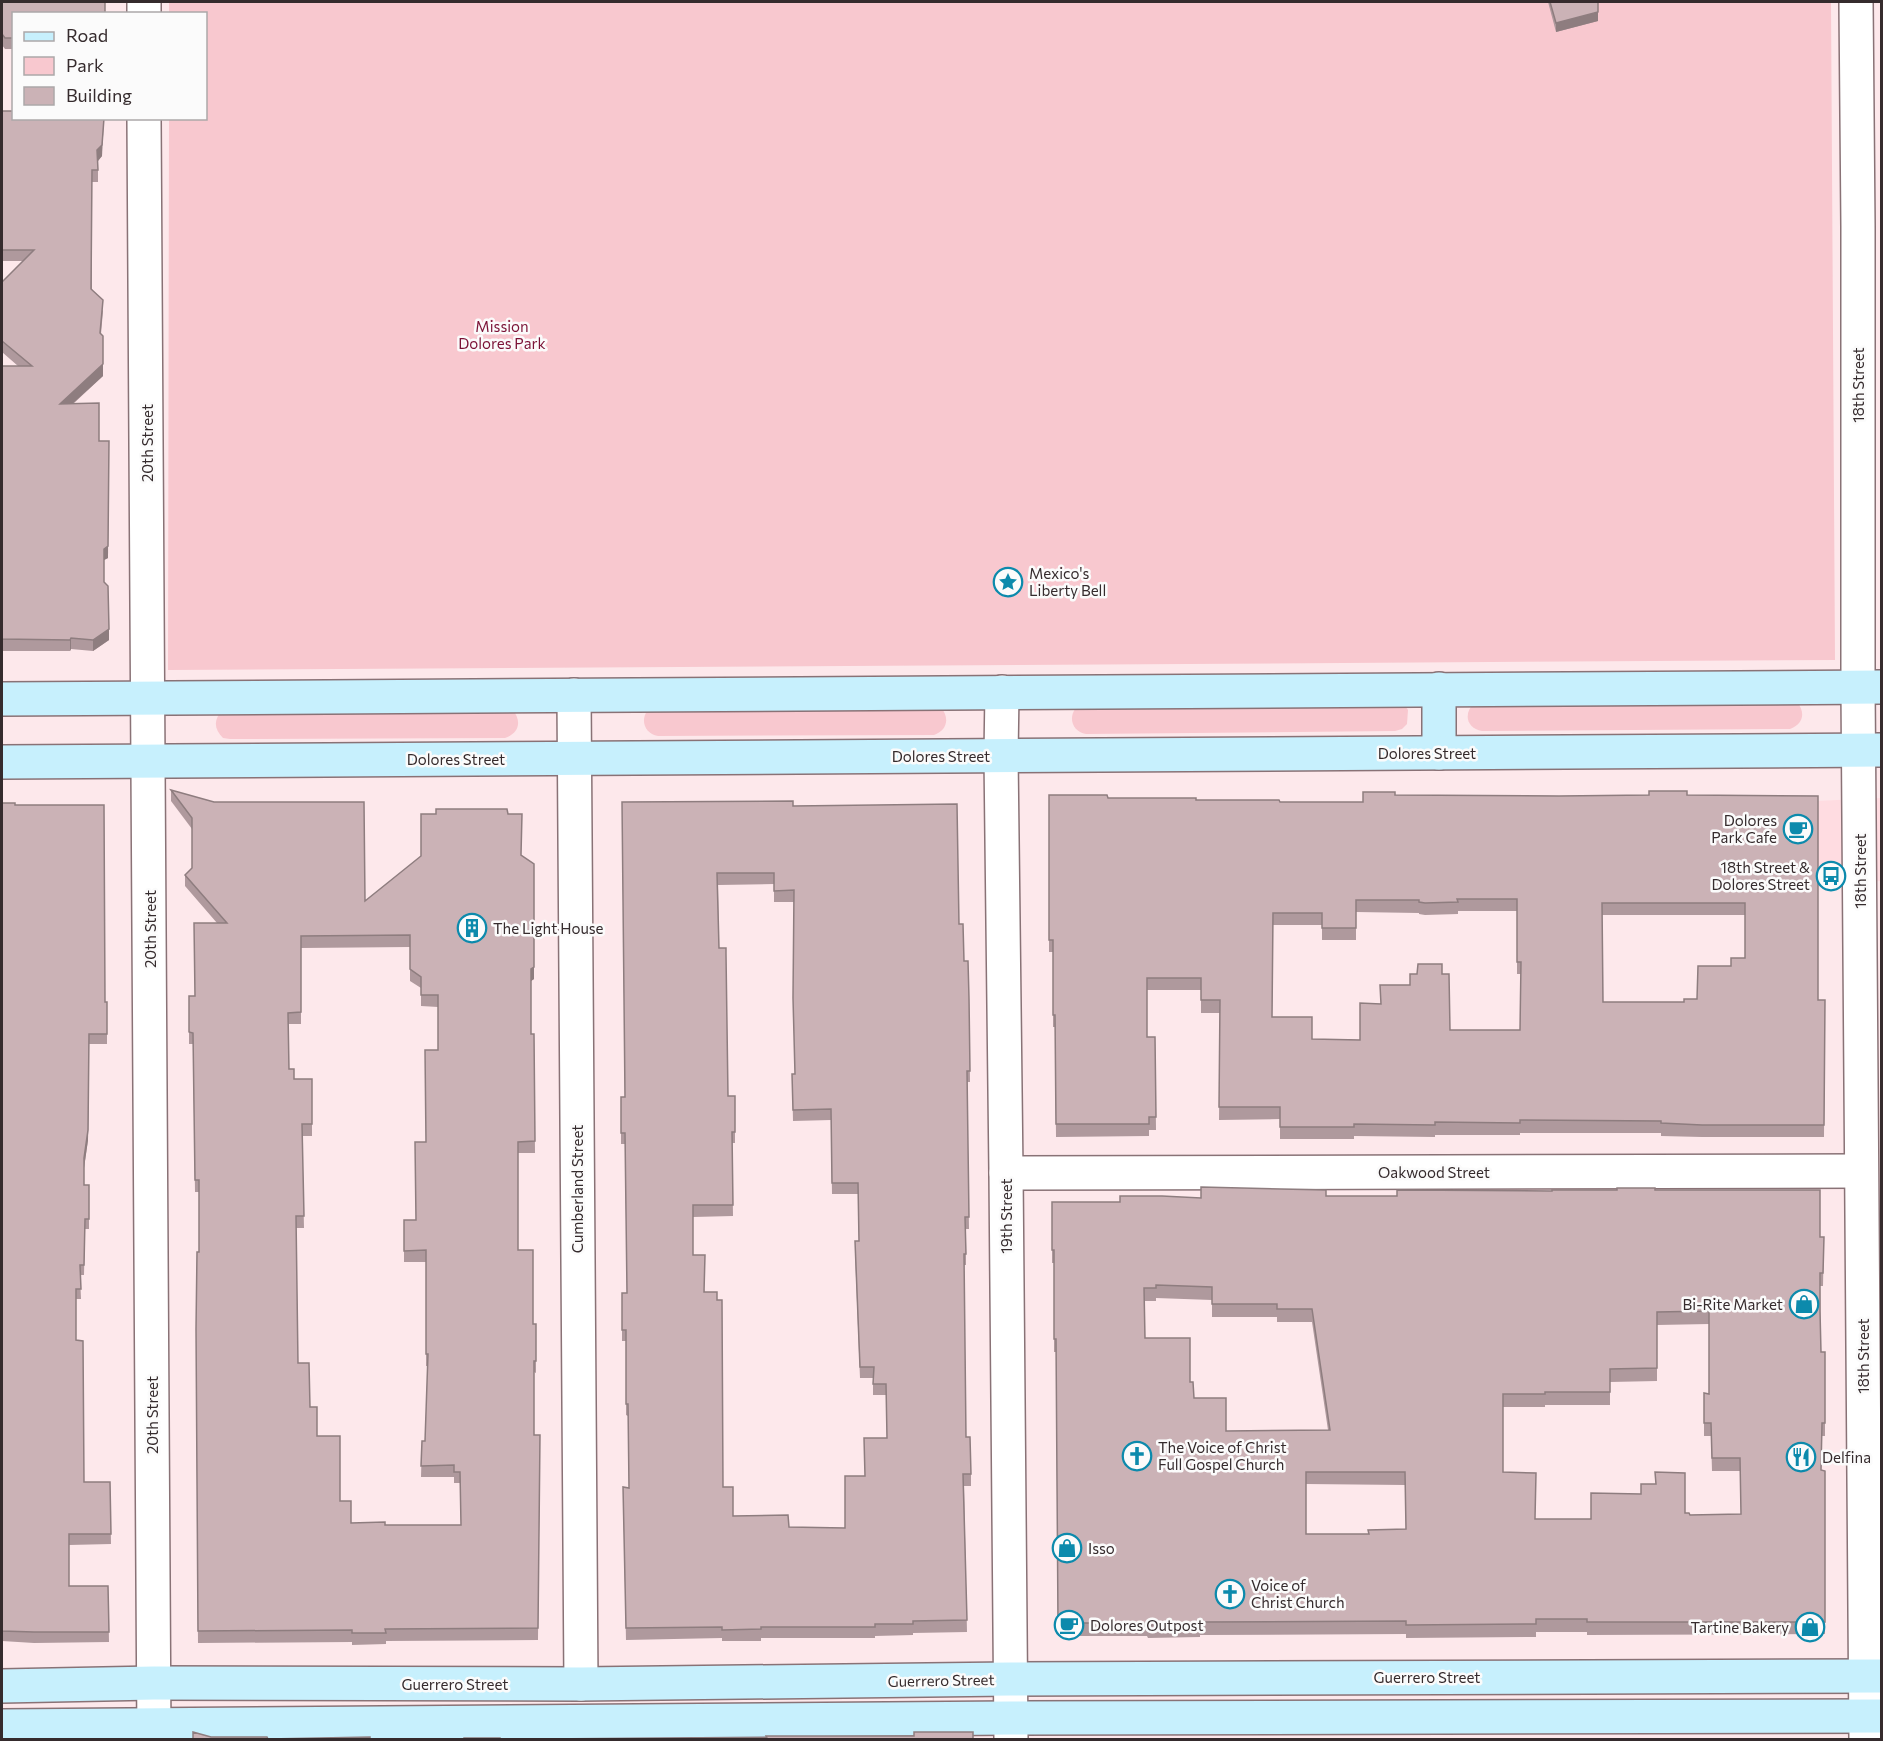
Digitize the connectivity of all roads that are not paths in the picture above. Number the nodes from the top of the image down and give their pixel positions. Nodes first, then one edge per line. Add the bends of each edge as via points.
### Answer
1 (1856, 2) edge
2 (144, 120) edge
3 (1870, 687) edge
4 (1439, 689) junction
5 (1002, 692) junction
6 (574, 695) junction
7 (148, 698) junction
8 (2, 699) edge
9 (1870, 750) edge
10 (1439, 753) junction
11 (1001, 756) junction
12 (574, 758) junction
13 (148, 761) junction
14 (2, 762) edge
15 (1862, 1171) junction
16 (1006, 1173) junction
17 (1873, 1676) edge
18 (1010, 1679) junction
19 (154, 1683) junction
20 (581, 1684) junction
21 (2, 1686) edge
22 (1871, 1724) edge
23 (2, 1726) edge
24 (1010, 1729) edge
25 (154, 1731) edge

1 - 3 street, 18th Street via 1858,249
2 - 7 street, 20th Street
3 - 4 main road
3 - 9 street, 18th Street
4 - 5 main road
4 - 10 main road
5 - 6 main road
5 - 11 street, 19th Street
6 - 7 main road
6 - 12 street, Cumberland Street
7 - 8 main road
7 - 13 street, 20th Street
9 - 10 main road, Dolores Street
9 - 15 street, 18th Street
10 - 11 main road, Dolores Street
11 - 12 main road, Dolores Street
11 - 16 street, 19th Street
12 - 13 main road, Dolores Street
12 - 20 street, Cumberland Street
13 - 14 main road, Dolores Street
13 - 19 street, 20th Street
15 - 16 street, Oakwood Street
15 - 17 street, 18th Street
16 - 18 street, 19th Street
17 - 18 main road, Guerrero Street
17 - 22 street, 18th Street
18 - 20 main road, Guerrero Street
18 - 24 street, 19th Street
19 - 20 main road, Guerrero Street
19 - 21 main road, Guerrero Street
19 - 25 street, 20th Street
22 - 24 main road
23 - 25 main road
24 - 25 main road

